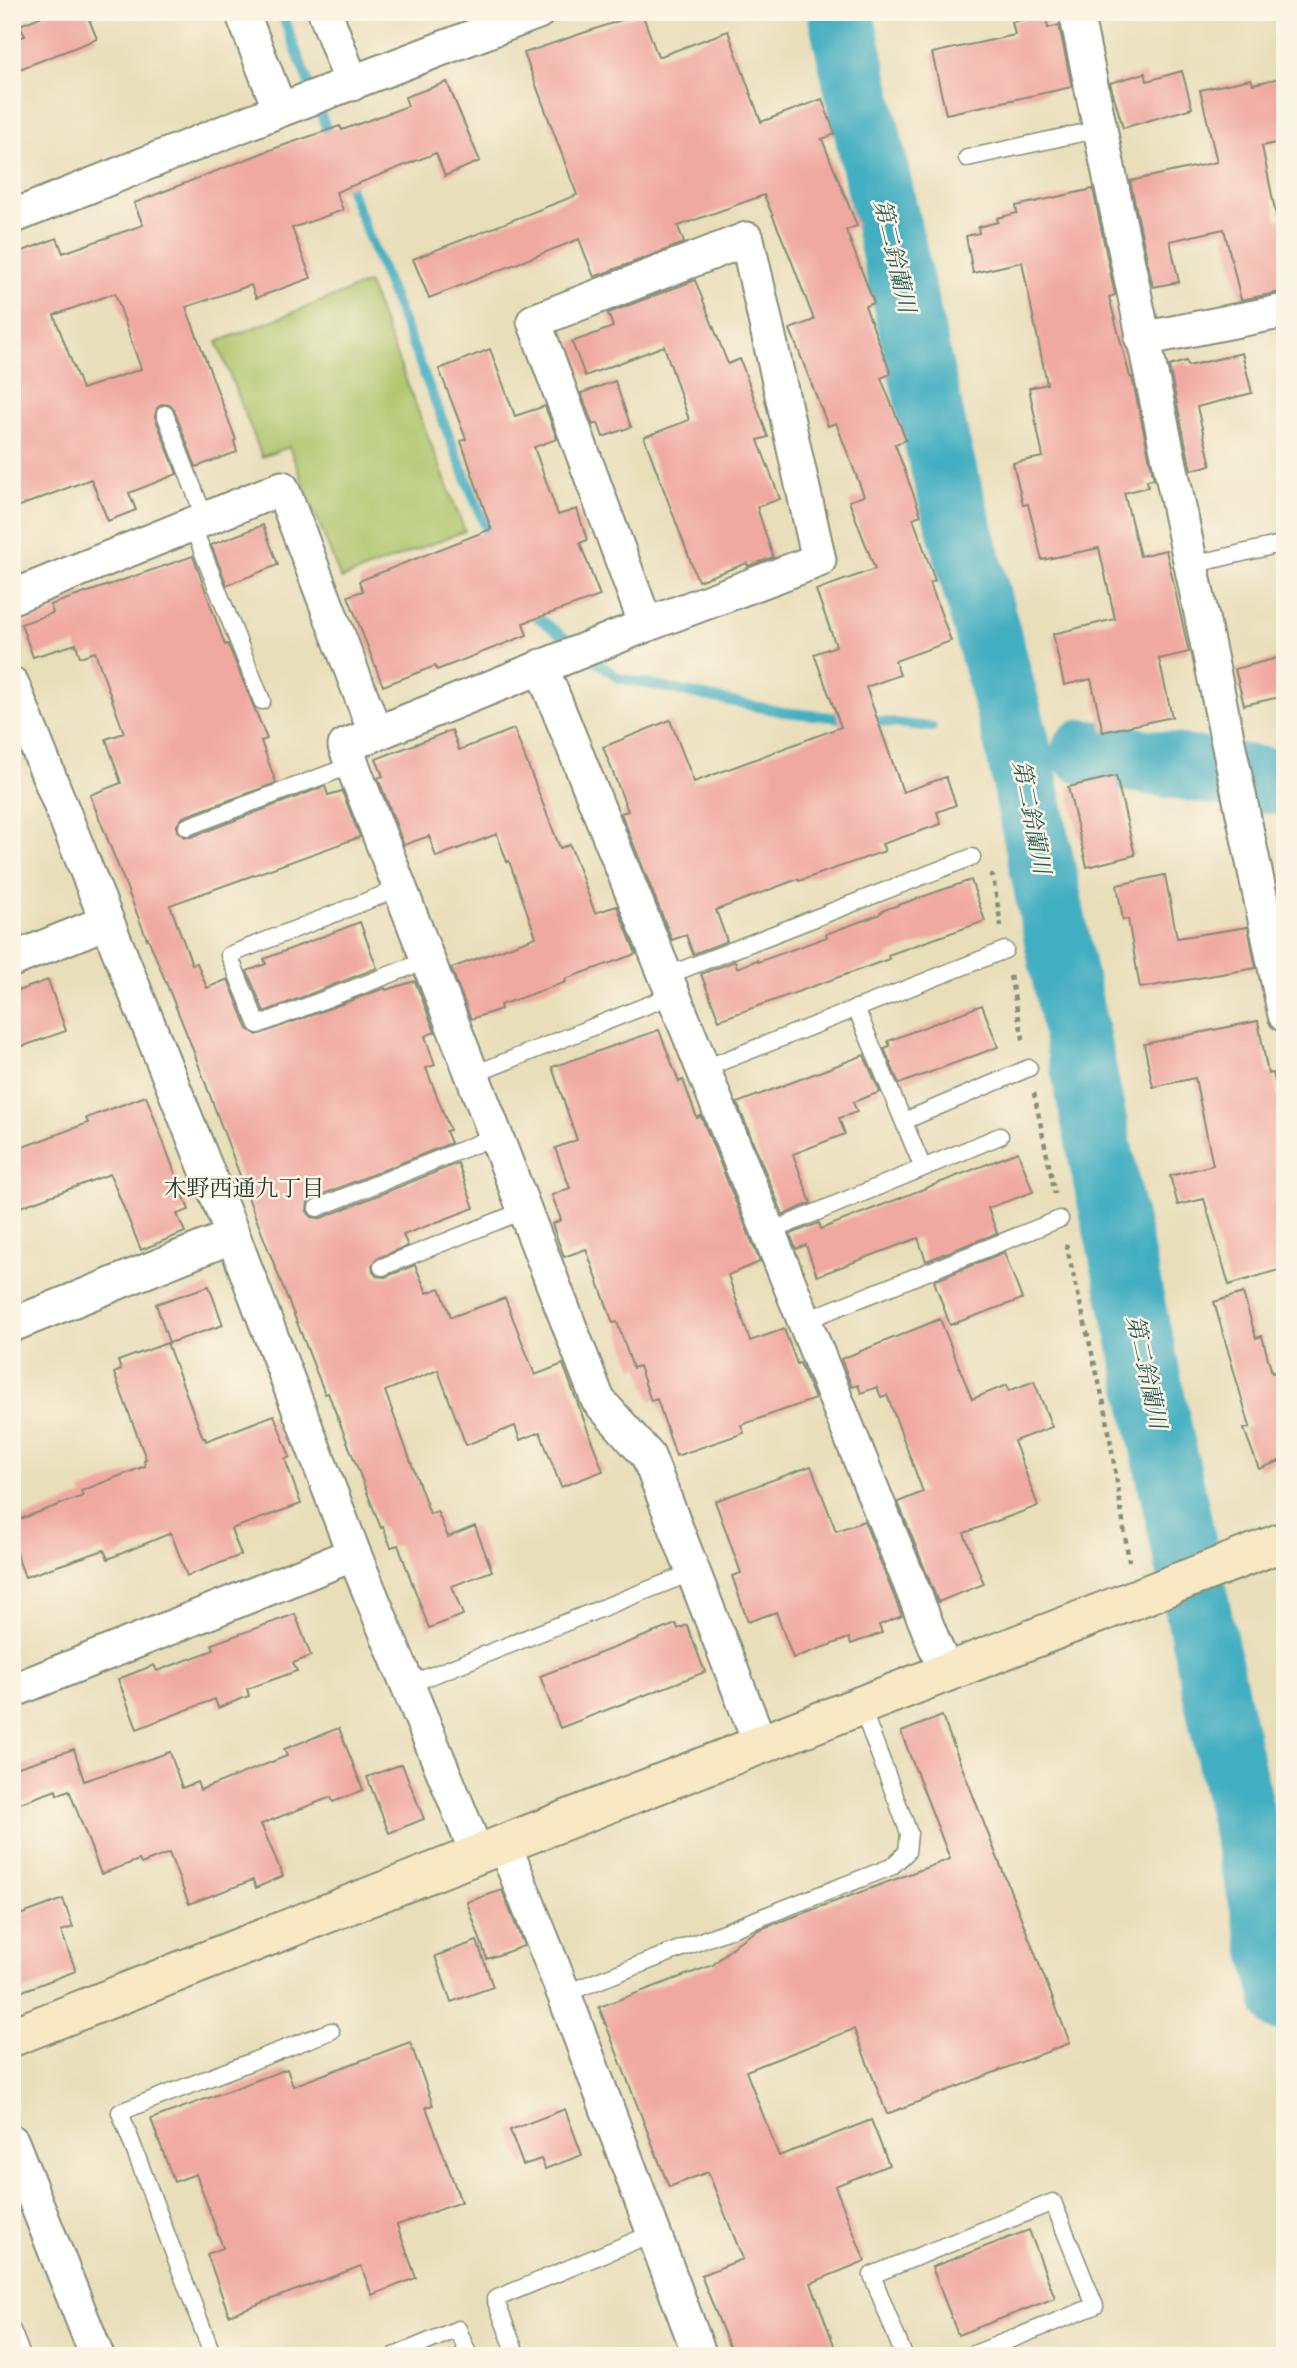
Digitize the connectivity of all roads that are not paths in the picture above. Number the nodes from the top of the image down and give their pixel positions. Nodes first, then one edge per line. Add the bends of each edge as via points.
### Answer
1 (242, 12) edge
2 (325, 12) edge
3 (538, 12) edge
4 (1076, 12) edge
5 (352, 84) junction
6 (280, 110) junction
7 (1100, 129) junction
8 (967, 158) dead end
9 (12, 217) edge
10 (1285, 311) edge
11 (1142, 339) junction
12 (165, 414) dead end
13 (199, 522) junction
14 (1285, 543) edge
15 (1191, 565) junction
16 (12, 597) edge
17 (646, 625) junction
18 (541, 666) junction
19 (12, 684) edge
20 (262, 701) dead end
21 (375, 733) junction
22 (352, 765) junction
23 (187, 827) dead end
24 (972, 858) dead end
25 (400, 888) junction
26 (106, 922) junction
27 (1005, 950) dead end
28 (12, 960) edge
29 (428, 960) junction
30 (669, 985) junction
31 (856, 1009) junction
32 (1285, 1016) edge
33 (1029, 1068) dead end
34 (703, 1069) junction
35 (472, 1074) junction
36 (904, 1121) junction
37 (496, 1136) junction
38 (1000, 1136) dead end
39 (923, 1168) junction
40 (317, 1208) dead end
41 (525, 1210) junction
42 (1060, 1219) dead end
43 (769, 1232) junction
44 (233, 1236) junction
45 (382, 1267) dead end
46 (804, 1321) junction
47 (12, 1325) edge
48 (1285, 1541) edge
49 (354, 1554) junction
50 (693, 1572) junction
51 (946, 1673) junction
52 (408, 1685) junction
53 (12, 1691) edge
54 (861, 1706) junction
55 (761, 1746) junction
56 (491, 1849) junction
57 (564, 1994) junction
58 (331, 2031) dead end
59 (12, 2037) edge
60 (12, 2142) edge
61 (19, 2177) edge
62 (654, 2233) junction
63 (12, 2330) edge
64 (22, 2356) edge
65 (97, 2356) edge
66 (214, 2356) edge
67 (394, 2356) edge
68 (469, 2356) edge
69 (517, 2356) edge
70 (700, 2356) edge
71 (904, 2356) edge
72 (970, 2356) edge

1 - 6 street
2 - 5 street
3 - 5 street
4 - 7 street
5 - 6 street
6 - 9 street
7 - 8 lane
7 - 11 street
10 - 11 street
11 - 15 street
12 - 13 lane
13 - 16 street
13 - 20 lane
13 - 21 street via 282,488
14 - 15 lane
15 - 32 street
17 - 17 street via 534,321 747,239 818,560
17 - 18 street
18 - 21 street
18 - 30 street
19 - 26 street
21 - 22 street via 345,746
22 - 23 lane
22 - 25 street
24 - 30 lane
25 - 29 street
25 - 29 lane via 229,954 258,1024
26 - 28 street
26 - 44 street
27 - 31 lane
29 - 35 street
30 - 34 street
30 - 35 lane
31 - 34 lane
31 - 36 lane
33 - 36 lane
34 - 43 street
35 - 37 street
36 - 39 lane
37 - 40 lane
37 - 41 street
38 - 39 lane
39 - 43 lane
41 - 45 lane
41 - 50 street via 598,1400 648,1456
42 - 46 lane
43 - 46 street
44 - 47 street
44 - 49 street
46 - 51 street
48 - 51 street
49 - 52 street
49 - 53 street
50 - 52 lane
50 - 55 street
51 - 54 street
52 - 56 street
54 - 55 street
54 - 57 lane via 909,1833 907,1852 891,1867
55 - 56 street
56 - 57 street
56 - 59 street
57 - 62 street
58 - 66 lane via 120,2112
60 - 61 street
61 - 65 street
62 - 69 lane via 495,2299
62 - 70 street
63 - 64 lane
67 - 68 lane via 458,2329
71 - 72 lane via 872,2275 1053,2202 1095,2306

